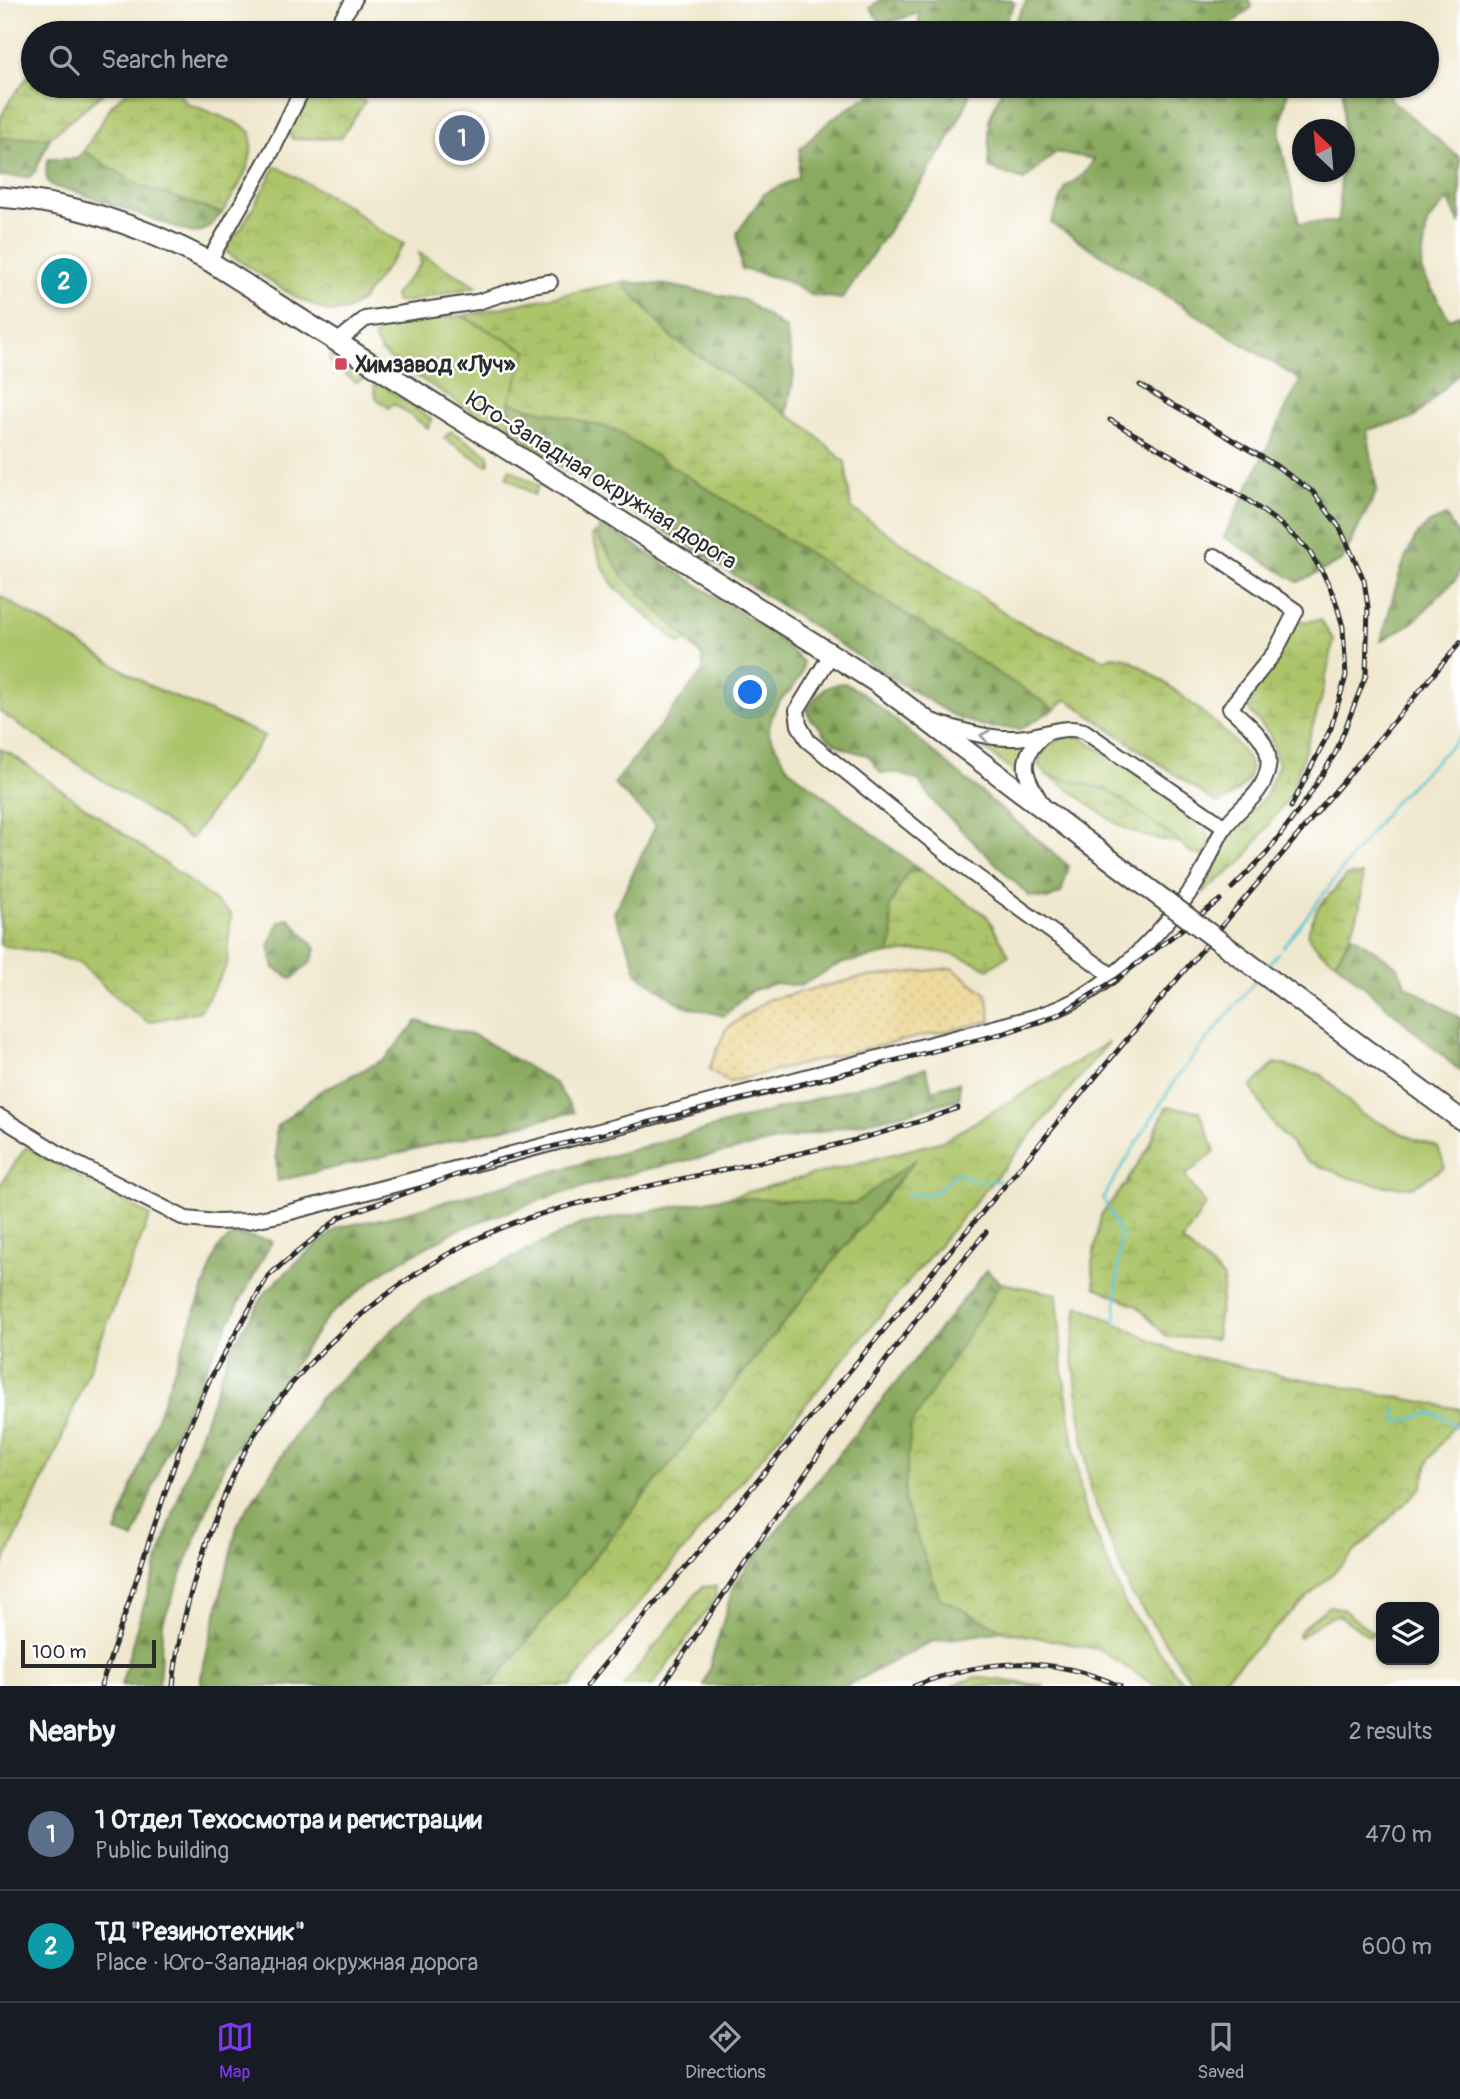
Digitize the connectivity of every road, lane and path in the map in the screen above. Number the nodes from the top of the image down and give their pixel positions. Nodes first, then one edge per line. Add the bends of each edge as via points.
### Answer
1 (354, 0) edge
2 (340, 21) edge
3 (298, 98) edge
4 (0, 197) edge
5 (209, 261) junction
6 (550, 282) dead end
7 (336, 343) junction
8 (1215, 556) dead end
9 (832, 653) junction
10 (927, 720) junction
11 (1045, 734) junction
12 (1046, 811) junction
13 (1225, 827) junction
14 (1111, 975) junction
15 (0, 1116) edge
16 (1460, 1119) edge

1 - 2 street
3 - 5 street
4 - 5 highway, Юго-Западная окружная дорога via 62,205 109,218
5 - 7 highway, Юго-Западная окружная дорога
6 - 7 street via 477,302 365,319
7 - 9 highway, Юго-Западная окружная дорога
8 - 13 street via 1296,611 1275,652 1230,708 1263,739 1268,766 1258,793
9 - 10 highway, Юго-Западная окружная дорога
9 - 14 street via 797,709 808,741 969,871
11 -> 10 street via 988,737
10 - 12 highway, Юго-Западная окружная дорога
11 - 12 street via 1031,749 1025,769
11 - 13 street via 1071,728 1092,736
12 - 16 highway, Юго-Западная окружная дорога, bridge
13 - 14 street via 1197,883 1144,946
14 - 15 street via 1074,1002 1027,1019 248,1220 186,1219 71,1161

